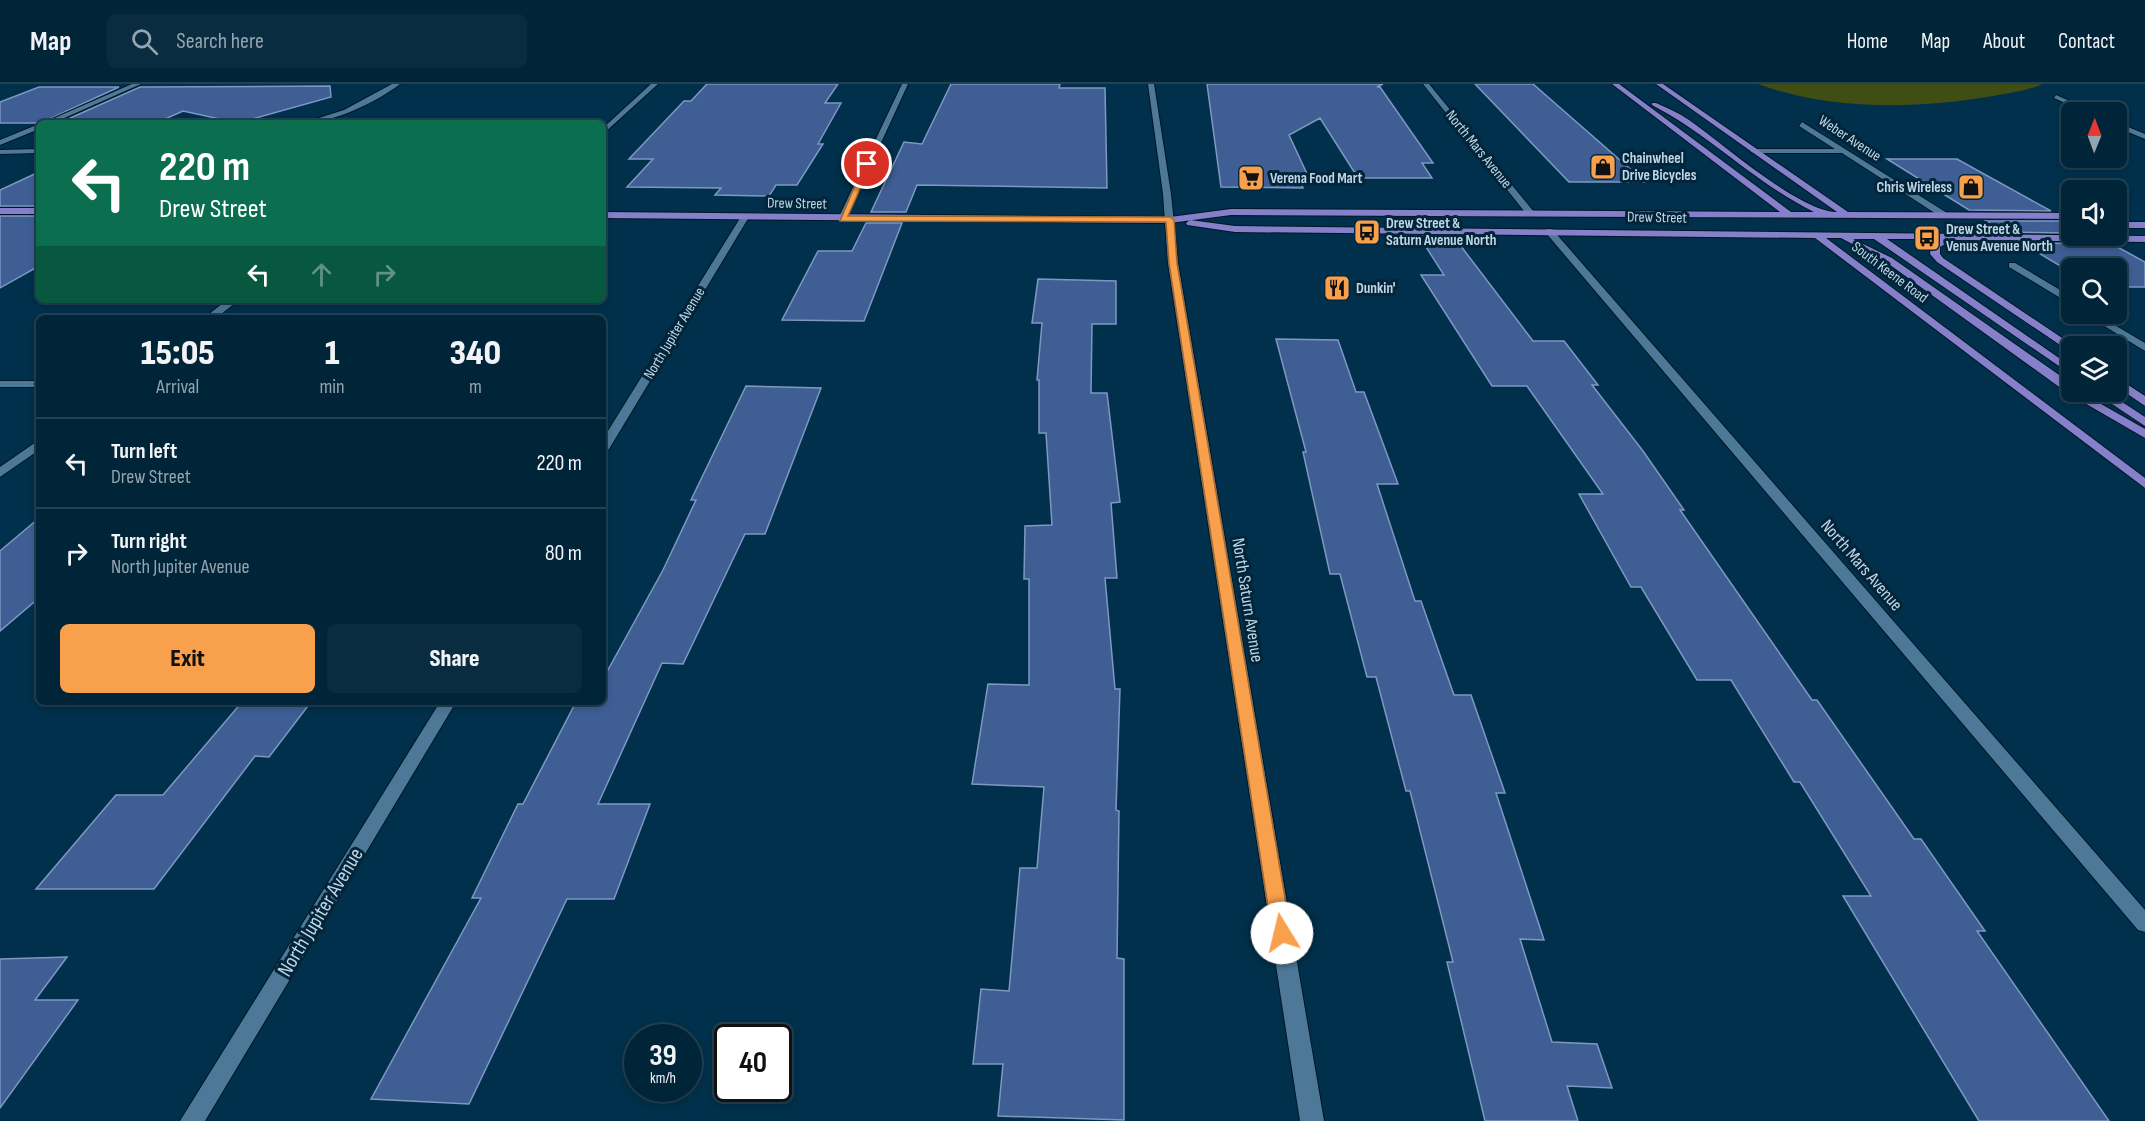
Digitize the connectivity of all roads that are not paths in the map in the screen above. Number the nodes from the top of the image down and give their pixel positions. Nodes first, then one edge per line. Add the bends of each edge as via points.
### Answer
1 (138, 84) edge
2 (397, 84) edge
3 (656, 84) edge
4 (904, 84) edge
5 (1151, 84) edge
6 (1426, 84) edge
7 (1616, 84) edge
8 (1659, 84) edge
9 (1624, 90) junction
10 (2056, 98) dead end
11 (2066, 102) edge
12 (54, 120) edge
13 (318, 120) edge
14 (1802, 123) dead end
15 (36, 127) edge
16 (606, 129) edge
17 (2127, 129) edge
18 (2145, 137) edge
19 (0, 143) edge
20 (36, 151) edge
21 (1754, 151) junction
22 (1845, 151) junction
23 (0, 152) edge
24 (1818, 195) junction
25 (0, 210) edge
26 (36, 211) edge
27 (1811, 212) junction
28 (1531, 214) junction
29 (1827, 215) junction
30 (1846, 215) junction
31 (1944, 215) junction
32 (606, 216) edge
33 (2061, 216) edge
34 (2127, 216) edge
35 (2145, 216) edge
36 (744, 217) junction
37 (843, 219) junction
38 (1790, 219) junction
39 (1170, 220) junction
40 (2061, 224) edge
41 (2127, 225) edge
42 (2145, 225) edge
43 (1864, 226) junction
44 (1458, 230) junction
45 (1550, 231) junction
46 (1811, 231) junction
47 (1841, 236) junction
48 (1876, 236) junction
49 (1950, 237) junction
50 (2145, 239) edge
51 (1838, 252) junction
52 (2012, 265) dead end
53 (2061, 295) edge
54 (230, 303) edge
55 (213, 315) edge
56 (2106, 324) edge
57 (2061, 342) edge
58 (2145, 348) edge
59 (2061, 364) edge
60 (2061, 383) edge
61 (0, 384) edge
62 (36, 384) edge
63 (2127, 388) edge
64 (2091, 402) edge
65 (2115, 402) edge
66 (2145, 402) edge
67 (2145, 422) edge
68 (2145, 434) edge
69 (606, 444) edge
70 (36, 446) edge
71 (0, 473) edge
72 (2145, 484) edge
73 (446, 705) edge
74 (2145, 924) edge
75 (192, 1121) edge
76 (1312, 1121) edge

1 - 12 street
2 - 13 street via 346,111
3 - 16 street
4 - 37 street
5 - 39 street, North Saturn Avenue
6 - 28 street, North Mars Avenue
7 - 9 main road
8 - 21 main road, South Keene Road
9 - 27 main road via 1684,119
9 - 38 main road
10 - 11 street
14 - 22 street, Weber Avenue
15 - 19 street
17 - 18 street
20 - 23 street
21 - 22 street
21 - 24 main road, South Keene Road
22 - 31 street, Weber Avenue
24 - 27 main road
24 - 30 main road, South Keene Road
25 - 26 main road
27 - 29 main road
27 - 38 main road
28 - 38 main road, Drew Street
28 - 39 main road, Drew Street via 1232,212
29 - 30 main road
29 - 43 main road
30 - 31 main road
30 - 43 main road, South Keene Road
31 - 33 main road
32 - 36 main road, Drew Street
34 - 35 main road
36 - 37 main road, Drew Street
36 - 69 street, North Jupiter Avenue
37 - 39 main road, Drew Street
38 - 44 main road via 1747,226 1544,224
38 - 46 main road
39 - 44 main road, Drew Street via 1235,229
39 - 76 street, North Saturn Avenue via 1173,263
40 - 43 main road
41 - 42 main road
43 - 47 main road
43 - 48 main road, South Keene Road
43 - 49 main road
44 - 45 main road, Drew Street
45 - 46 main road, Drew Street
45 - 74 street, North Mars Avenue
46 - 47 main road
46 - 51 main road, South Keene Road
47 - 48 main road
47 - 51 main road
47 - 60 main road via 1889,260
48 - 49 main road
48 - 59 main road, South Keene Road
49 - 50 main road
49 - 57 main road via 1936,246 1935,254 1940,260
51 - 72 main road, South Keene Road
52 - 53 street
54 - 55 street
56 - 58 street
61 - 62 street
63 - 66 main road
64 - 68 main road
65 - 67 main road
70 - 71 street
73 - 75 street, North Jupiter Avenue

